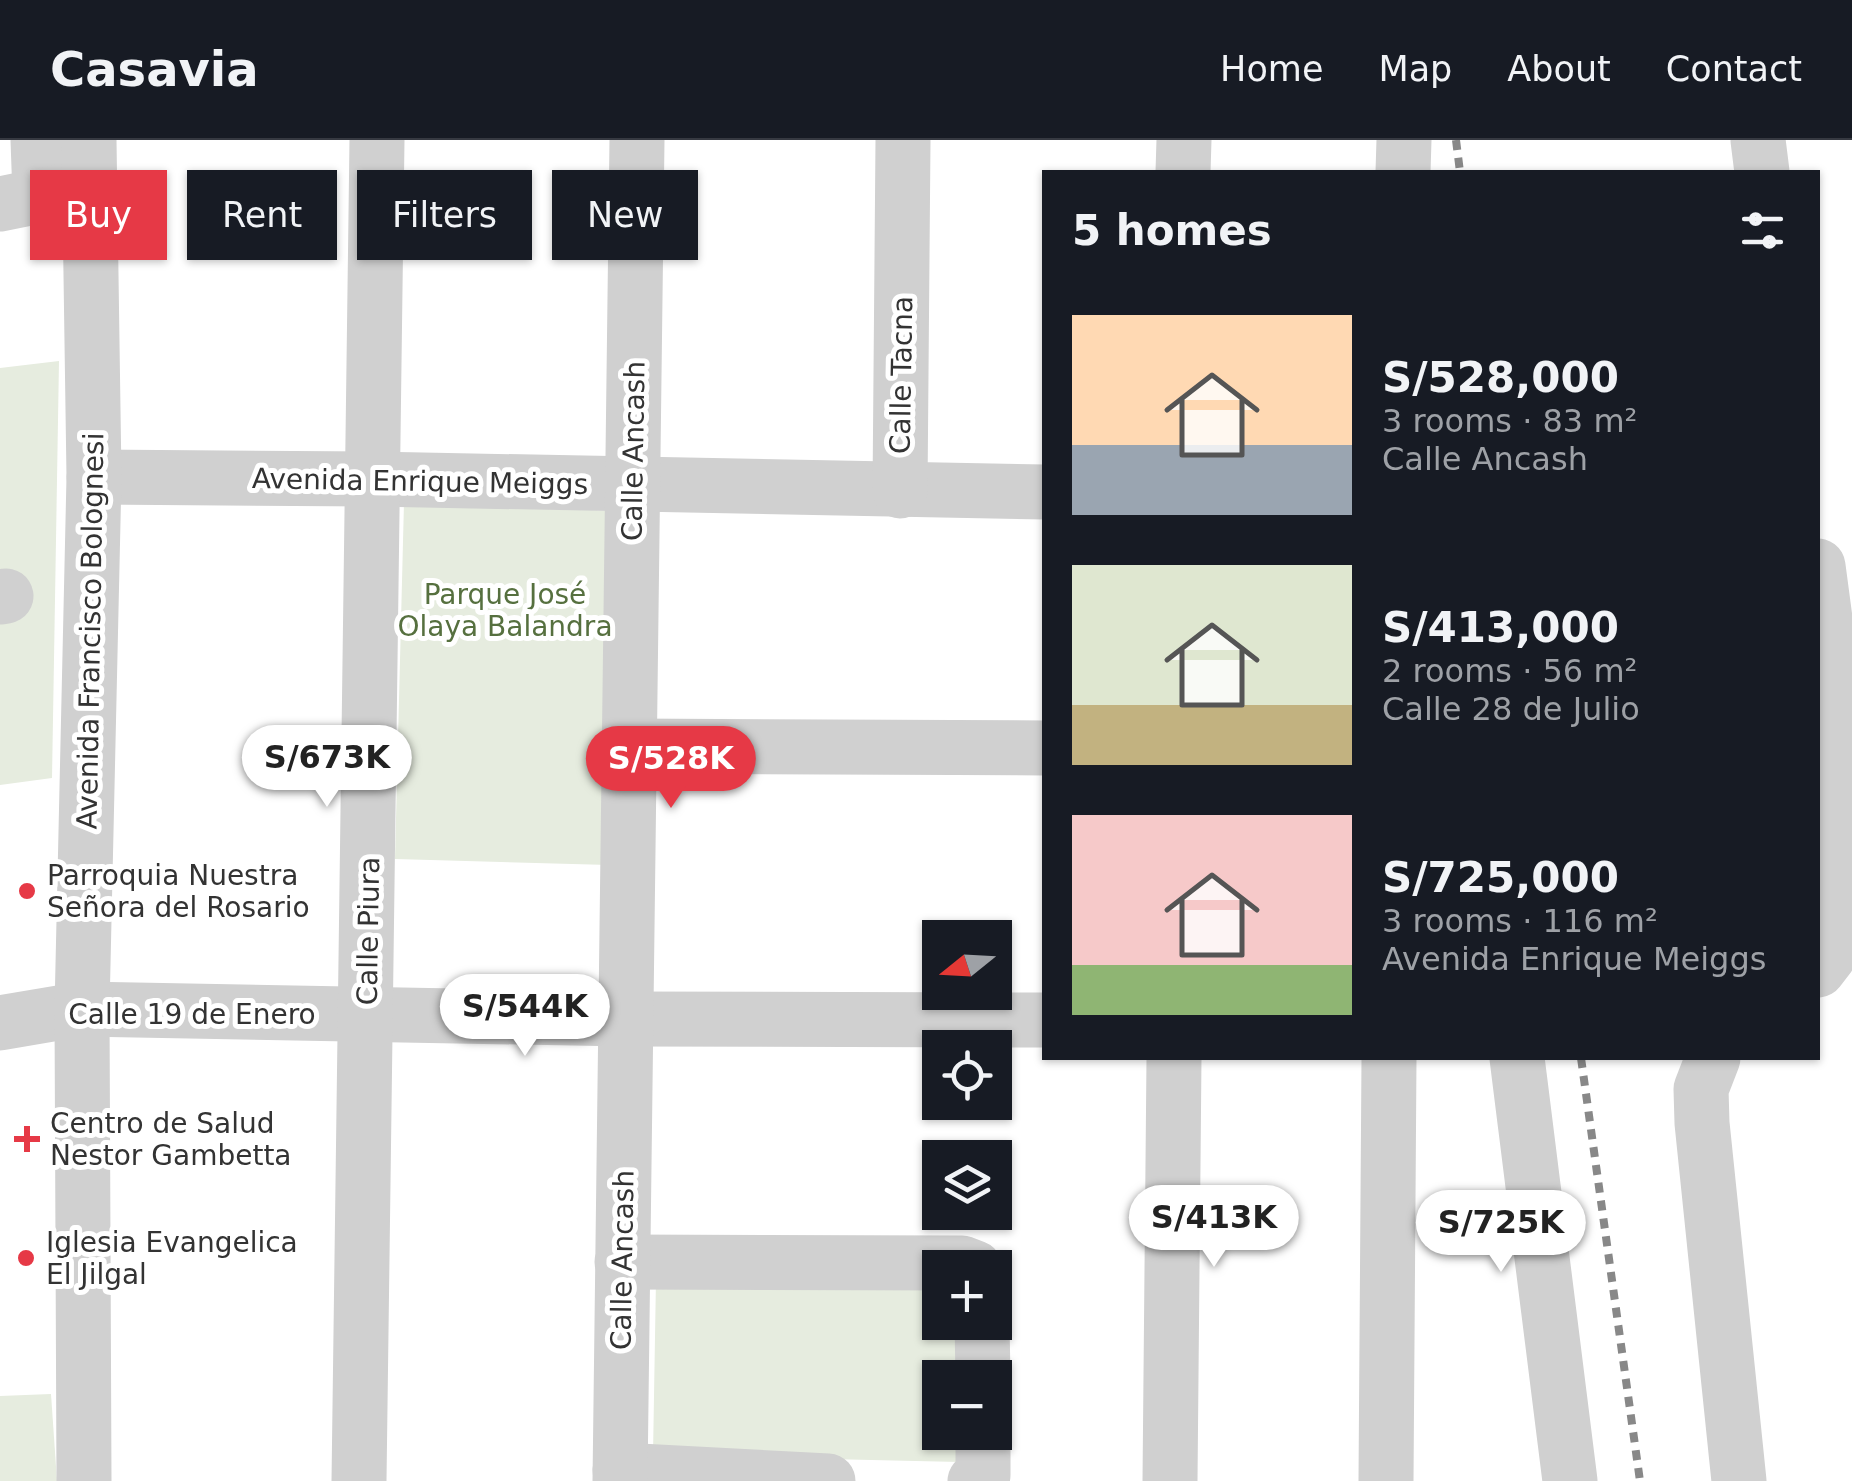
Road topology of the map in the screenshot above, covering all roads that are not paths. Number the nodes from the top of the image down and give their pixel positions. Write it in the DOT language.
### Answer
graph roads {
  1 [pos="38,140"];
  2 [pos="377,140"];
  3 [pos="638,140"];
  4 [pos="903,140"];
  5 [pos="1184,140"];
  6 [pos="1404,140"];
  7 [pos="1758,140"];
  8 [pos="50,170"];
  9 [pos="1184,170"];
  10 [pos="1403,170"];
  11 [pos="1762,170"];
  12 [pos="65,260"];
  13 [pos="94,477"];
  14 [pos="373,479"];
  15 [pos="633,485"];
  16 [pos="900,491"];
  17 [pos="1042,492"];
  18 [pos="1820,581"];
  19 [pos="1840,694"];
  20 [pos="629,746"];
  21 [pos="1042,748"];
  22 [pos="1820,968"];
  23 [pos="82,1009"];
  24 [pos="368,1014"];
  25 [pos="626,1018"];
  26 [pos="1042,1020"];
  27 [pos="0,1023"];
  28 [pos="1174,1060"];
  29 [pos="1389,1060"];
  30 [pos="1517,1060"];
  31 [pos="1712,1060"];
  32 [pos="622,1262"];
  33 [pos="922,1263"];
  34 [pos="983,1450"];
  35 [pos="620,1476"];
  36 [pos="84,1481"];
  37 [pos="360,1481"];
  38 [pos="828,1481"];
  39 [pos="975,1481"];
  40 [pos="1170,1481"];
  41 [pos="1386,1481"];
  42 [pos="1570,1481"];
  43 [pos="1740,1481"];
  1 -- 8 [label="street, Avenida Francisco Bolognesi"];
  2 -- 14 [label="street, Calle Piura"];
  3 -- 15 [label="street, Calle Ancash"];
  4 -- 16 [label="street, Calle Tacna"];
  5 -- 9 [label="street"];
  6 -- 10 [label="street"];
  7 -- 11 [label="street"];
  12 -- 13 [label="street, Avenida Francisco Bolognesi"];
  13 -- 14 [label="street, Avenida Enrique Meiggs"];
  13 -- 23 [label="street, Avenida Francisco Bolognesi"];
  14 -- 15 [label="street, Avenida Enrique Meiggs"];
  14 -- 24 [label="street, Calle Piura"];
  15 -- 16 [label="street, Avenida Enrique Meiggs"];
  15 -- 20 [label="street, Calle Ancash"];
  16 -- 17 [label="street, Avenida Enrique Meiggs"];
  18 -- 19 [label="street"];
  19 -- 22 [label="street"];
  20 -- 21 [label="street"];
  20 -- 25 [label="street, Calle Ancash"];
  23 -- 24 [label="street, Calle 19 de Enero"];
  23 -- 27 [label="street, Calle 19 de Enero"];
  23 -- 36 [label="street, Avenida Francisco Bolognesi"];
  24 -- 25 [label="street, Calle 19 de Enero"];
  24 -- 37 [label="street, Calle Piura"];
  25 -- 26 [label="street, Calle 19 de Enero"];
  25 -- 32 [label="street, Calle Ancash"];
  28 -- 40 [label="street"];
  29 -- 41 [label="street"];
  30 -- 42 [label="street"];
  31 -- 43 [label="street"];
  32 -- 33 [label="street"];
  32 -- 35 [label="street, Calle Ancash"];
  34 -- 39 [label="street"];
  35 -- 38 [label="street"];
}
